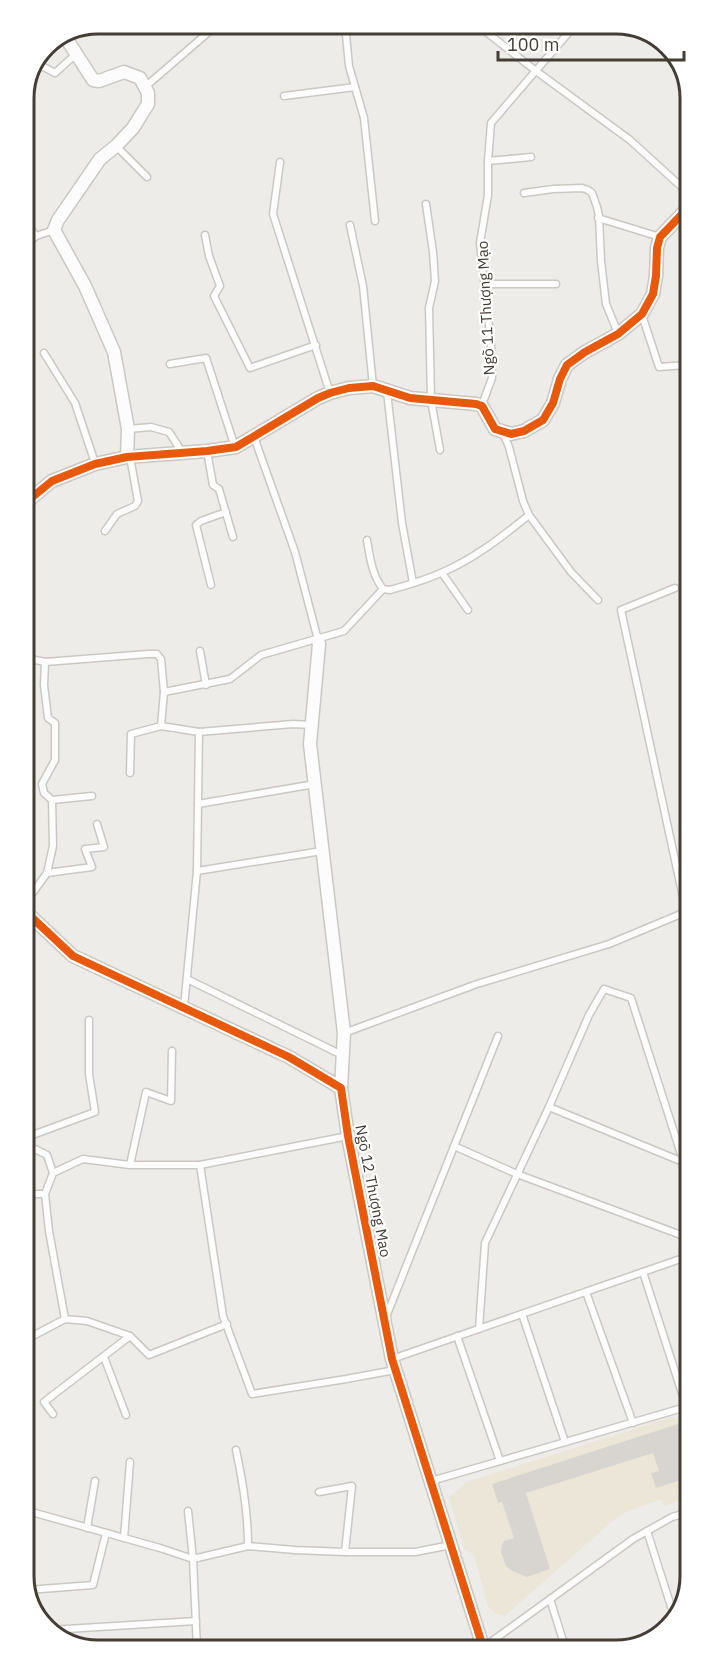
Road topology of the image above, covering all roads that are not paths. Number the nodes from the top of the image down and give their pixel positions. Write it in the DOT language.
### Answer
graph roads {
  1 [pos="206,34"];
  2 [pos="346,34"];
  3 [pos="490,35"];
  4 [pos="567,35"];
  5 [pos="69,42"];
  6 [pos="77,54"];
  7 [pos="43,67"];
  8 [pos="536,71"];
  9 [pos="146,87"];
  10 [pos="355,87"];
  11 [pos="285,96"];
  12 [pos="116,146"];
  13 [pos="531,157"];
  14 [pos="488,161"];
  15 [pos="280,162"];
  16 [pos="147,177"];
  17 [pos="680,186"];
  18 [pos="524,193"];
  19 [pos="426,204"];
  20 [pos="680,216"];
  21 [pos="598,218"];
  22 [pos="375,221"];
  23 [pos="350,225"];
  24 [pos="54,230"];
  25 [pos="205,235"];
  26 [pos="36,236"];
  27 [pos="660,237"];
  28 [pos="485,284"];
  29 [pos="556,284"];
  30 [pos="642,314"];
  31 [pos="618,334"];
  32 [pos="316,345"];
  33 [pos="44,353"];
  34 [pos="170,364"];
  35 [pos="680,366"];
  36 [pos="373,386"];
  37 [pos="387,392"];
  38 [pos="330,393"];
  39 [pos="431,400"];
  40 [pos="482,406"];
  41 [pos="128,429"];
  42 [pos="503,432"];
  43 [pos="254,437"];
  44 [pos="236,447"];
  45 [pos="440,450"];
  46 [pos="207,452"];
  47 [pos="182,454"];
  48 [pos="128,457"];
  49 [pos="95,464"];
  50 [pos="35,492"];
  51 [pos="226,513"];
  52 [pos="529,515"];
  53 [pos="105,531"];
  54 [pos="232,537"];
  55 [pos="367,540"];
  56 [pos="442,573"];
  57 [pos="413,583"];
  58 [pos="211,585"];
  59 [pos="675,588"];
  60 [pos="383,590"];
  61 [pos="598,600"];
  62 [pos="468,610"];
  63 [pos="318,639"];
  64 [pos="200,651"];
  65 [pos="35,660"];
  66 [pos="45,662"];
  67 [pos="206,684"];
  68 [pos="164,692"];
  69 [pos="312,724"];
  70 [pos="161,726"];
  71 [pos="199,732"];
  72 [pos="130,773"];
  73 [pos="315,784"];
  74 [pos="92,796"];
  75 [pos="52,800"];
  76 [pos="198,804"];
  77 [pos="97,824"];
  78 [pos="322,851"];
  79 [pos="197,871"];
  80 [pos="47,873"];
  81 [pos="680,879"];
  82 [pos="34,890"];
  83 [pos="680,914"];
  84 [pos="34,920"];
  85 [pos="187,979"];
  86 [pos="184,1008"];
  87 [pos="89,1020"];
  88 [pos="344,1033"];
  89 [pos="498,1036"];
  90 [pos="172,1051"];
  91 [pos="342,1054"];
  92 [pos="341,1088"];
  93 [pos="549,1107"];
  94 [pos="34,1134"];
  95 [pos="348,1136"];
  96 [pos="454,1146"];
  97 [pos="34,1149"];
  98 [pos="680,1153"];
  99 [pos="680,1161"];
  100 [pos="130,1165"];
  101 [pos="200,1165"];
  102 [pos="53,1173"];
  103 [pos="517,1174"];
  104 [pos="34,1194"];
  105 [pos="45,1194"];
  106 [pos="680,1235"];
  107 [pos="680,1259"];
  108 [pos="643,1272"];
  109 [pos="586,1292"];
  110 [pos="522,1314"];
  111 [pos="64,1320"];
  112 [pos="384,1320"];
  113 [pos="227,1324"];
  114 [pos="479,1329"];
  115 [pos="34,1335"];
  116 [pos="130,1336"];
  117 [pos="457,1336"];
  118 [pos="104,1357"];
  119 [pos="394,1364"];
  120 [pos="680,1388"];
  121 [pos="680,1409"];
  122 [pos="53,1414"];
  123 [pos="126,1415"];
  124 [pos="633,1422"];
  125 [pos="565,1442"];
  126 [pos="236,1450"];
  127 [pos="500,1461"];
  128 [pos="130,1462"];
  129 [pos="95,1481"];
  130 [pos="430,1481"];
  131 [pos="319,1492"];
  132 [pos="188,1511"];
  133 [pos="34,1513"];
  134 [pos="680,1515"];
  135 [pos="87,1528"];
  136 [pos="647,1531"];
  137 [pos="105,1533"];
  138 [pos="124,1538"];
  139 [pos="451,1545"];
  140 [pos="248,1546"];
  141 [pos="345,1552"];
  142 [pos="193,1559"];
  143 [pos="36,1589"];
  144 [pos="550,1599"];
  145 [pos="671,1607"];
  146 [pos="196,1621"];
  147 [pos="64,1629"];
  148 [pos="197,1639"];
  149 [pos="481,1640"];
  150 [pos="493,1640"];
  151 [pos="563,1640"];
  1 -- 9 [label="lane"];
  2 -- 10 [label="lane"];
  3 -- 8 [label="lane"];
  4 -- 8 [label="lane, Ngõ 11 Thượng Mạo"];
  5 -- 6 [label="street"];
  6 -- 7 [label="lane"];
  6 -- 9 [label="street"];
  8 -- 14 [label="lane, Ngõ 11 Thượng Mạo"];
  8 -- 17 [label="lane"];
  9 -- 12 [label="street"];
  10 -- 11 [label="lane"];
  10 -- 22 [label="lane"];
  12 -- 16 [label="lane"];
  12 -- 24 [label="street"];
  13 -- 14 [label="lane"];
  14 -- 28 [label="lane, Ngõ 11 Thượng Mạo"];
  15 -- 32 [label="lane"];
  18 -- 21 [label="lane"];
  19 -- 39 [label="lane"];
  20 -- 27 [label="street"];
  21 -- 27 [label="lane"];
  21 -- 31 [label="lane"];
  23 -- 36 [label="lane"];
  24 -- 26 [label="lane"];
  24 -- 41 [label="street"];
  25 -- 32 [label="lane"];
  27 -- 30 [label="street"];
  28 -- 29 [label="lane"];
  28 -- 40 [label="lane, Ngõ 11 Thượng Mạo"];
  30 -- 31 [label="street"];
  30 -- 35 [label="lane"];
  31 -- 42 [label="street"];
  32 -- 38 [label="lane"];
  33 -- 49 [label="lane"];
  34 -- 44 [label="lane"];
  36 -- 37 [label="street"];
  36 -- 38 [label="street"];
  37 -- 39 [label="street"];
  37 -- 57 [label="lane"];
  38 -- 43 [label="street"];
  39 -- 40 [label="street"];
  39 -- 45 [label="lane"];
  40 -- 42 [label="street"];
  41 -- 47 [label="lane"];
  41 -- 48 [label="street"];
  42 -- 52 [label="lane"];
  43 -- 44 [label="street"];
  43 -- 63 [label="lane"];
  44 -- 46 [label="street"];
  46 -- 47 [label="street"];
  46 -- 51 [label="lane"];
  47 -- 48 [label="street"];
  48 -- 49 [label="street"];
  48 -- 53 [label="lane"];
  49 -- 50 [label="street"];
  51 -- 54 [label="lane"];
  51 -- 58 [label="lane"];
  52 -- 56 [label="lane"];
  52 -- 61 [label="lane"];
  55 -- 60 [label="lane"];
  56 -- 57 [label="lane"];
  56 -- 62 [label="lane"];
  57 -- 60 [label="lane"];
  59 -- 81 [label="lane"];
  60 -- 63 [label="lane"];
  63 -- 67 [label="lane"];
  63 -- 69 [label="street, Ngõ 12 Thượng Mao"];
  64 -- 67 [label="lane"];
  65 -- 66 [label="lane"];
  66 -- 68 [label="lane"];
  66 -- 75 [label="lane"];
  67 -- 68 [label="lane"];
  68 -- 70 [label="lane"];
  69 -- 71 [label="lane"];
  69 -- 73 [label="street, Ngõ 12 Thượng Mao"];
  70 -- 71 [label="lane"];
  70 -- 72 [label="lane"];
  71 -- 76 [label="lane"];
  73 -- 76 [label="lane"];
  73 -- 78 [label="street, Ngõ 12 Thượng Mao"];
  74 -- 75 [label="lane"];
  75 -- 80 [label="lane"];
  76 -- 79 [label="lane"];
  77 -- 80 [label="lane"];
  78 -- 79 [label="lane"];
  78 -- 88 [label="street, Ngõ 12 Thượng Mao"];
  79 -- 85 [label="lane"];
  80 -- 82 [label="lane"];
  83 -- 88 [label="lane"];
  84 -- 86 [label="street"];
  85 -- 86 [label="lane"];
  85 -- 91 [label="lane"];
  86 -- 92 [label="street"];
  87 -- 94 [label="lane"];
  88 -- 91 [label="street, Ngõ 12 Thượng Mao"];
  89 -- 96 [label="lane"];
  90 -- 100 [label="lane"];
  91 -- 92 [label="street, Ngõ 12 Thượng Mao"];
  92 -- 95 [label="street, Ngõ 12 Thượng Mao"];
  93 -- 98 [label="lane"];
  93 -- 99 [label="lane"];
  93 -- 103 [label="lane"];
  95 -- 101 [label="lane"];
  95 -- 112 [label="street, Ngõ 12 Thượng Mao"];
  96 -- 103 [label="lane"];
  96 -- 112 [label="lane"];
  97 -- 102 [label="lane"];
  100 -- 101 [label="lane"];
  100 -- 102 [label="lane"];
  101 -- 113 [label="lane"];
  102 -- 105 [label="lane"];
  103 -- 106 [label="lane"];
  103 -- 114 [label="lane"];
  104 -- 105 [label="lane"];
  105 -- 111 [label="lane"];
  107 -- 108 [label="lane"];
  108 -- 109 [label="lane"];
  108 -- 120 [label="lane"];
  109 -- 110 [label="lane"];
  109 -- 124 [label="lane"];
  110 -- 114 [label="lane"];
  110 -- 125 [label="lane"];
  111 -- 115 [label="lane"];
  111 -- 116 [label="lane"];
  112 -- 119 [label="street, Ngõ 12 Thượng Mao"];
  113 -- 116 [label="lane"];
  113 -- 119 [label="lane"];
  114 -- 117 [label="lane"];
  116 -- 118 [label="lane"];
  117 -- 119 [label="lane"];
  117 -- 127 [label="lane"];
  118 -- 122 [label="lane"];
  118 -- 123 [label="lane"];
  119 -- 130 [label="street, Ngõ 12 Thượng Mao"];
  121 -- 124 [label="lane"];
  124 -- 125 [label="lane"];
  125 -- 127 [label="lane"];
  126 -- 140 [label="lane"];
  127 -- 130 [label="lane"];
  128 -- 138 [label="lane"];
  129 -- 135 [label="lane"];
  130 -- 139 [label="street, Ngõ 12 Thượng Mao"];
  131 -- 141 [label="lane"];
  132 -- 142 [label="lane"];
  133 -- 135 [label="lane"];
  134 -- 136 [label="lane"];
  135 -- 137 [label="lane"];
  136 -- 144 [label="lane"];
  136 -- 145 [label="lane"];
  137 -- 138 [label="lane"];
  137 -- 143 [label="lane"];
  138 -- 142 [label="lane"];
  139 -- 141 [label="lane"];
  139 -- 149 [label="street, Ngõ 12 Thượng Mao"];
  140 -- 141 [label="lane"];
  140 -- 142 [label="lane"];
  142 -- 146 [label="lane"];
  144 -- 150 [label="lane"];
  144 -- 151 [label="lane"];
  146 -- 147 [label="lane"];
  146 -- 148 [label="lane"];
}
